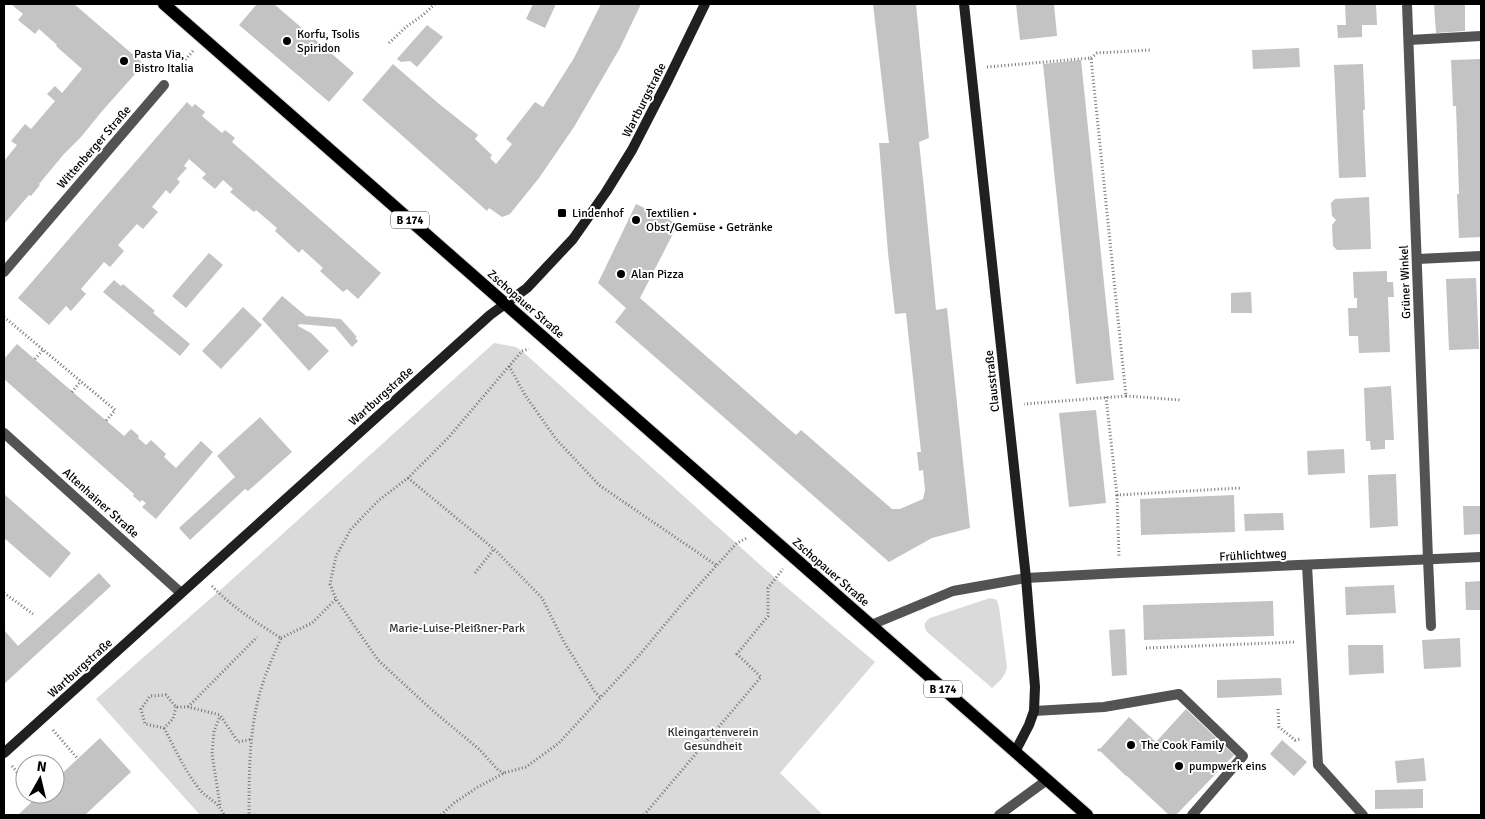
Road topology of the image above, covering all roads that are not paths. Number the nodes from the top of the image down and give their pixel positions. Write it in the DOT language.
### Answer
graph roads {
  1 [pos="164,4"];
  2 [pos="705,4"];
  3 [pos="964,4"];
  4 [pos="1407,4"];
  5 [pos="1481,36"];
  6 [pos="1409,40"];
  7 [pos="164,85"];
  8 [pos="1481,256"];
  9 [pos="1417,259"];
  10 [pos="4,272"];
  11 [pos="505,304"];
  12 [pos="4,433"];
  13 [pos="1481,558"];
  14 [pos="1428,560"];
  15 [pos="1307,565"];
  16 [pos="1026,578"];
  17 [pos="181,593"];
  18 [pos="871,625"];
  19 [pos="1431,626"];
  20 [pos="1034,711"];
  21 [pos="1015,752"];
  22 [pos="6,758"];
  23 [pos="1047,780"];
  24 [pos="999,815"];
  25 [pos="1087,815"];
  26 [pos="1192,815"];
  27 [pos="1363,815"];
  1 -- 11 [label="main road, Zschopauer Straße / B 174"];
  2 -- 11 [label="main road, Wartburgstraße"];
  3 -- 16 [label="main road, Clausstraße"];
  4 -- 6 [label="street, Grüner Winkel"];
  5 -- 6 [label="street"];
  6 -- 9 [label="street, Grüner Winkel"];
  7 -- 10 [label="street, Wittenberger Straße"];
  8 -- 9 [label="street"];
  9 -- 14 [label="street, Grüner Winkel"];
  11 -- 17 [label="main road, Wartburgstraße"];
  11 -- 18 [label="main road, Zschopauer Straße / B 174"];
  12 -- 17 [label="street, Altenhainer Straße"];
  13 -- 14 [label="street, Frühlichtweg"];
  14 -- 15 [label="street, Frühlichtweg"];
  14 -- 19 [label="street, Grüner Winkel"];
  15 -- 16 [label="street, Frühlichtweg"];
  15 -- 27 [label="street"];
  16 -- 18 [label="street, Zschopauer Straße"];
  16 -- 20 [label="main road, Clausstraße"];
  17 -- 22 [label="main road, Wartburgstraße"];
  18 -- 21 [label="main road, Zschopauer Straße / B 174"];
  20 -- 21 [label="main road, Clausstraße"];
  20 -- 26 [label="street"];
  21 -- 23 [label="main road, Zschopauer Straße / B 174"];
  23 -- 24 [label="street"];
  23 -- 25 [label="main road, Zschopauer Straße / B 174"];
}
